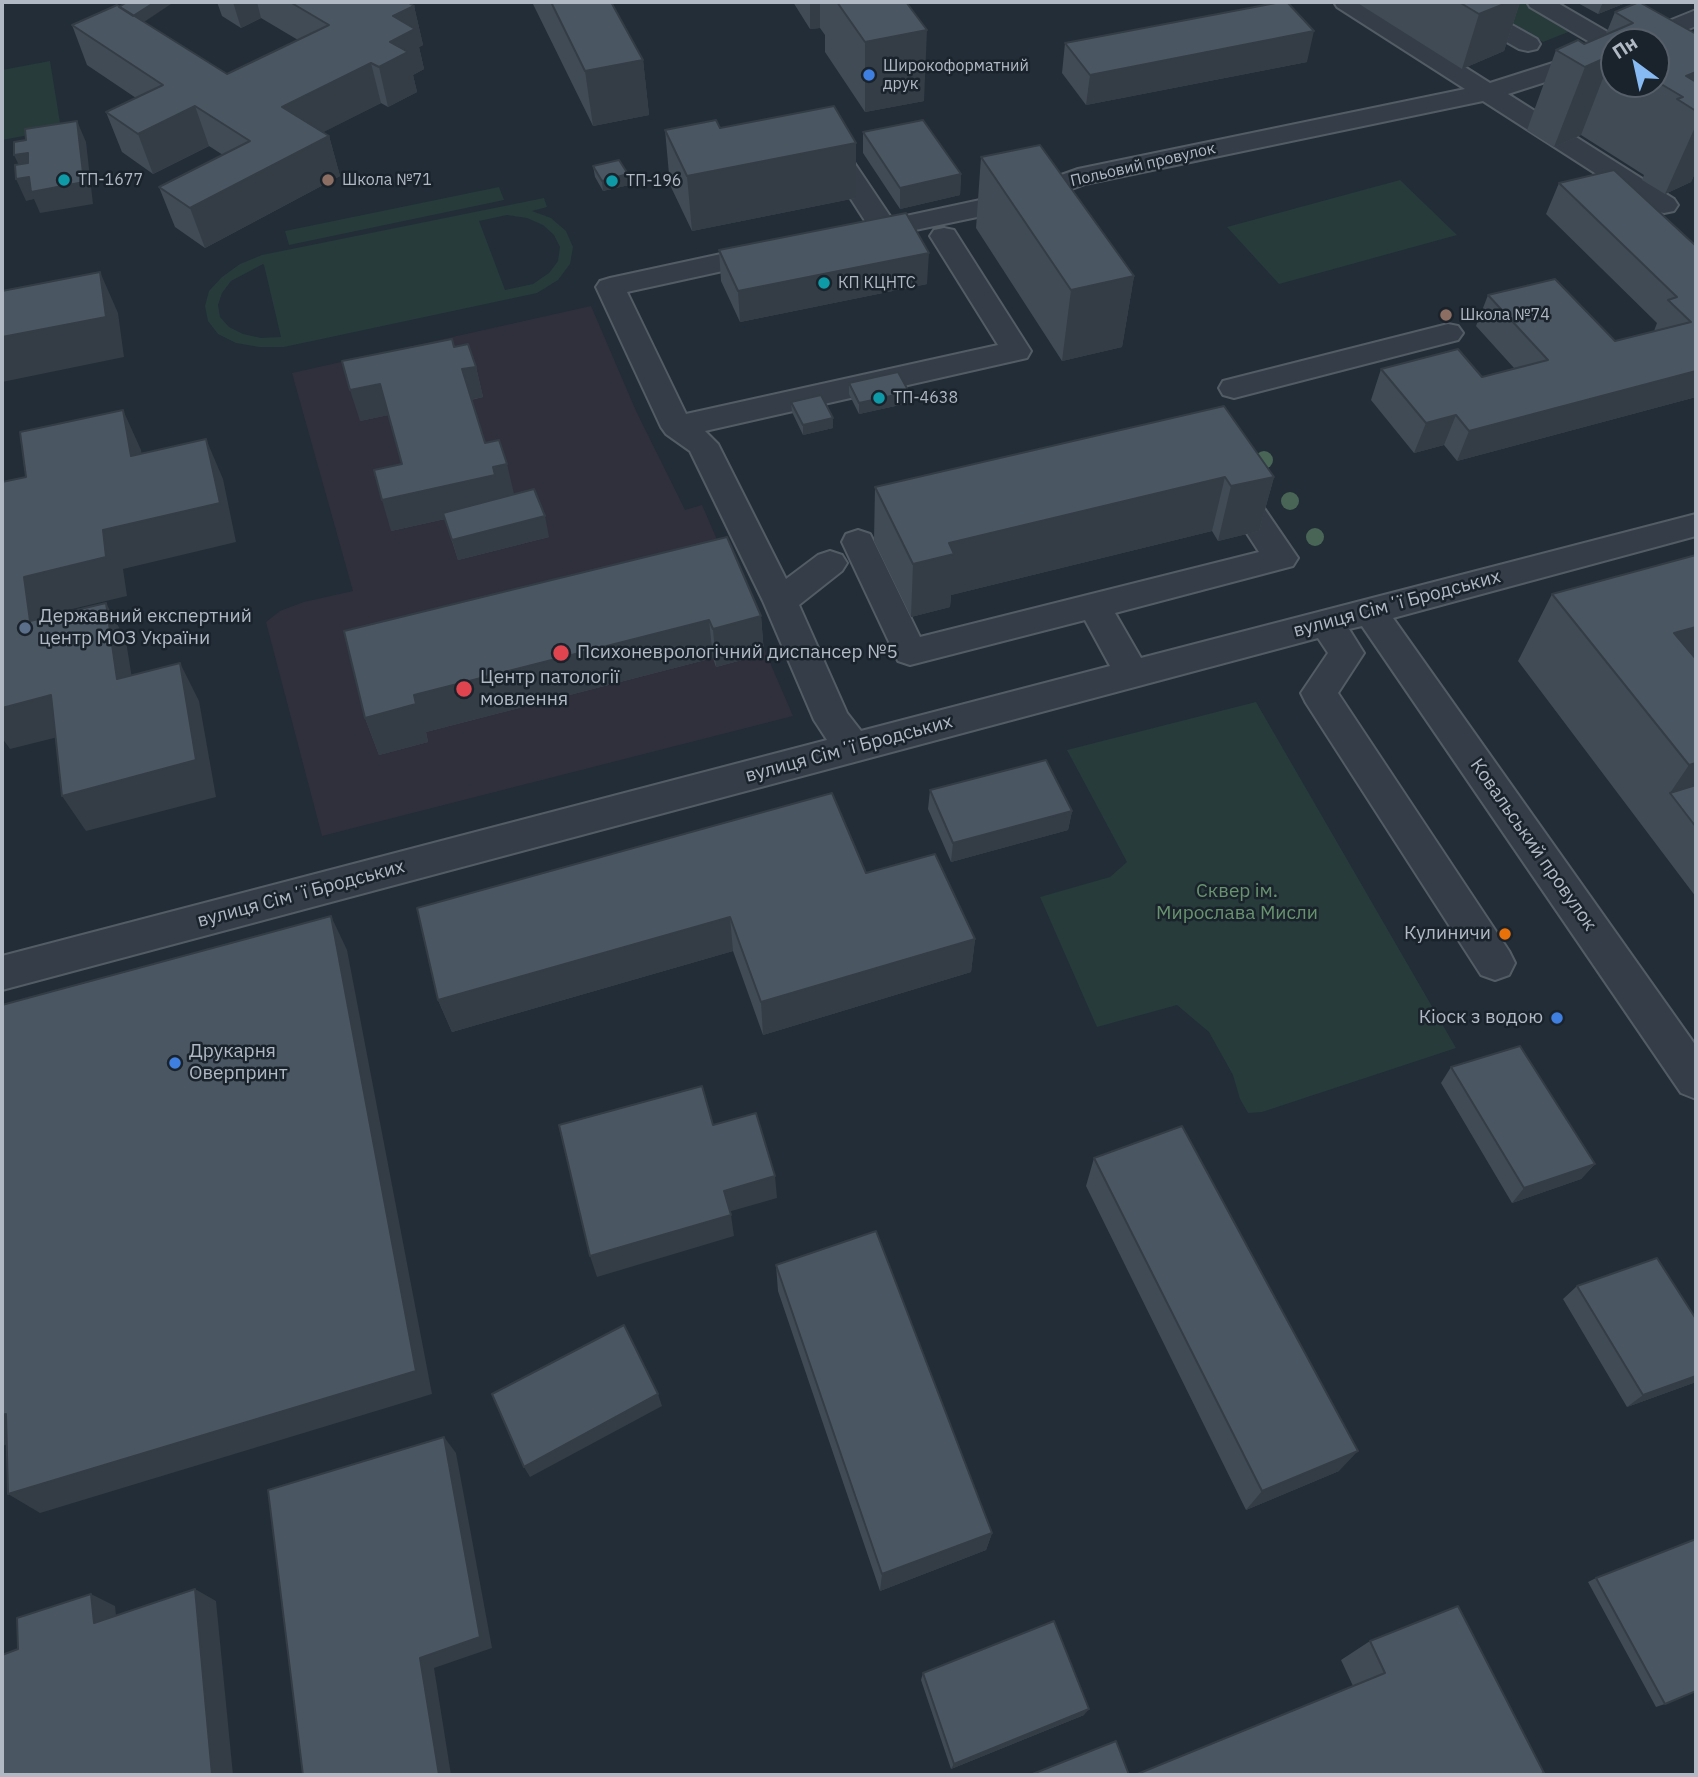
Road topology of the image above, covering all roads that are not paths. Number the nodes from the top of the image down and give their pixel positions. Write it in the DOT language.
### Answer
graph roads {
  1 [pos="1346,2"];
  2 [pos="1454,2"];
  3 [pos="1539,2"];
  4 [pos="1696,18"];
  5 [pos="1670,29"];
  6 [pos="1600,38"];
  7 [pos="1528,44"];
  8 [pos="1600,56"];
  9 [pos="1487,92"];
  10 [pos="805,148"];
  11 [pos="1664,205"];
  12 [pos="884,228"];
  13 [pos="944,236"];
  14 [pos="832,239"];
  15 [pos="793,248"];
  16 [pos="1448,333"];
  17 [pos="1234,388"];
  18 [pos="677,428"];
  19 [pos="1210,453"];
  20 [pos="1696,525"];
  21 [pos="858,542"];
  22 [pos="830,563"];
  23 [pos="780,601"];
  24 [pos="1094,606"];
  25 [pos="1370,611"];
  26 [pos="1326,622"];
  27 [pos="1132,674"];
  28 [pos="853,747"];
  29 [pos="1495,963"];
  30 [pos="2,973"];
  31 [pos="1695,1077"];
  1 -- 9 [label="street"];
  2 -- 7 [label="street"];
  3 -- 6 [label="street"];
  4 -- 5 [label="street"];
  8 -- 9 [label="street, Польовий провулок"];
  9 -- 11 [label="street"];
  9 -- 12 [label="street, Польовий провулок"];
  10 -- 12 [label="street"];
  12 -- 14 [label="street, Польовий провулок"];
  13 -- 18 [label="street"];
  15 -- 18 [label="street"];
  16 -- 17 [label="street"];
  18 -- 23 [label="street"];
  19 -- 24 [label="street"];
  20 -- 25 [label="street, вулиця Сімʼї Бродських"];
  21 -- 24 [label="street"];
  22 -- 23 [label="street"];
  23 -- 28 [label="street"];
  24 -- 27 [label="street"];
  25 -- 26 [label="street, вулиця Сімʼї Бродських"];
  25 -- 31 [label="street, Ковальський провулок"];
  26 -- 27 [label="street, вулиця Сімʼї Бродських"];
  26 -- 29 [label="street"];
  27 -- 28 [label="street, вулиця Сімʼї Бродських"];
  28 -- 30 [label="street, вулиця Сімʼї Бродських"];
}
